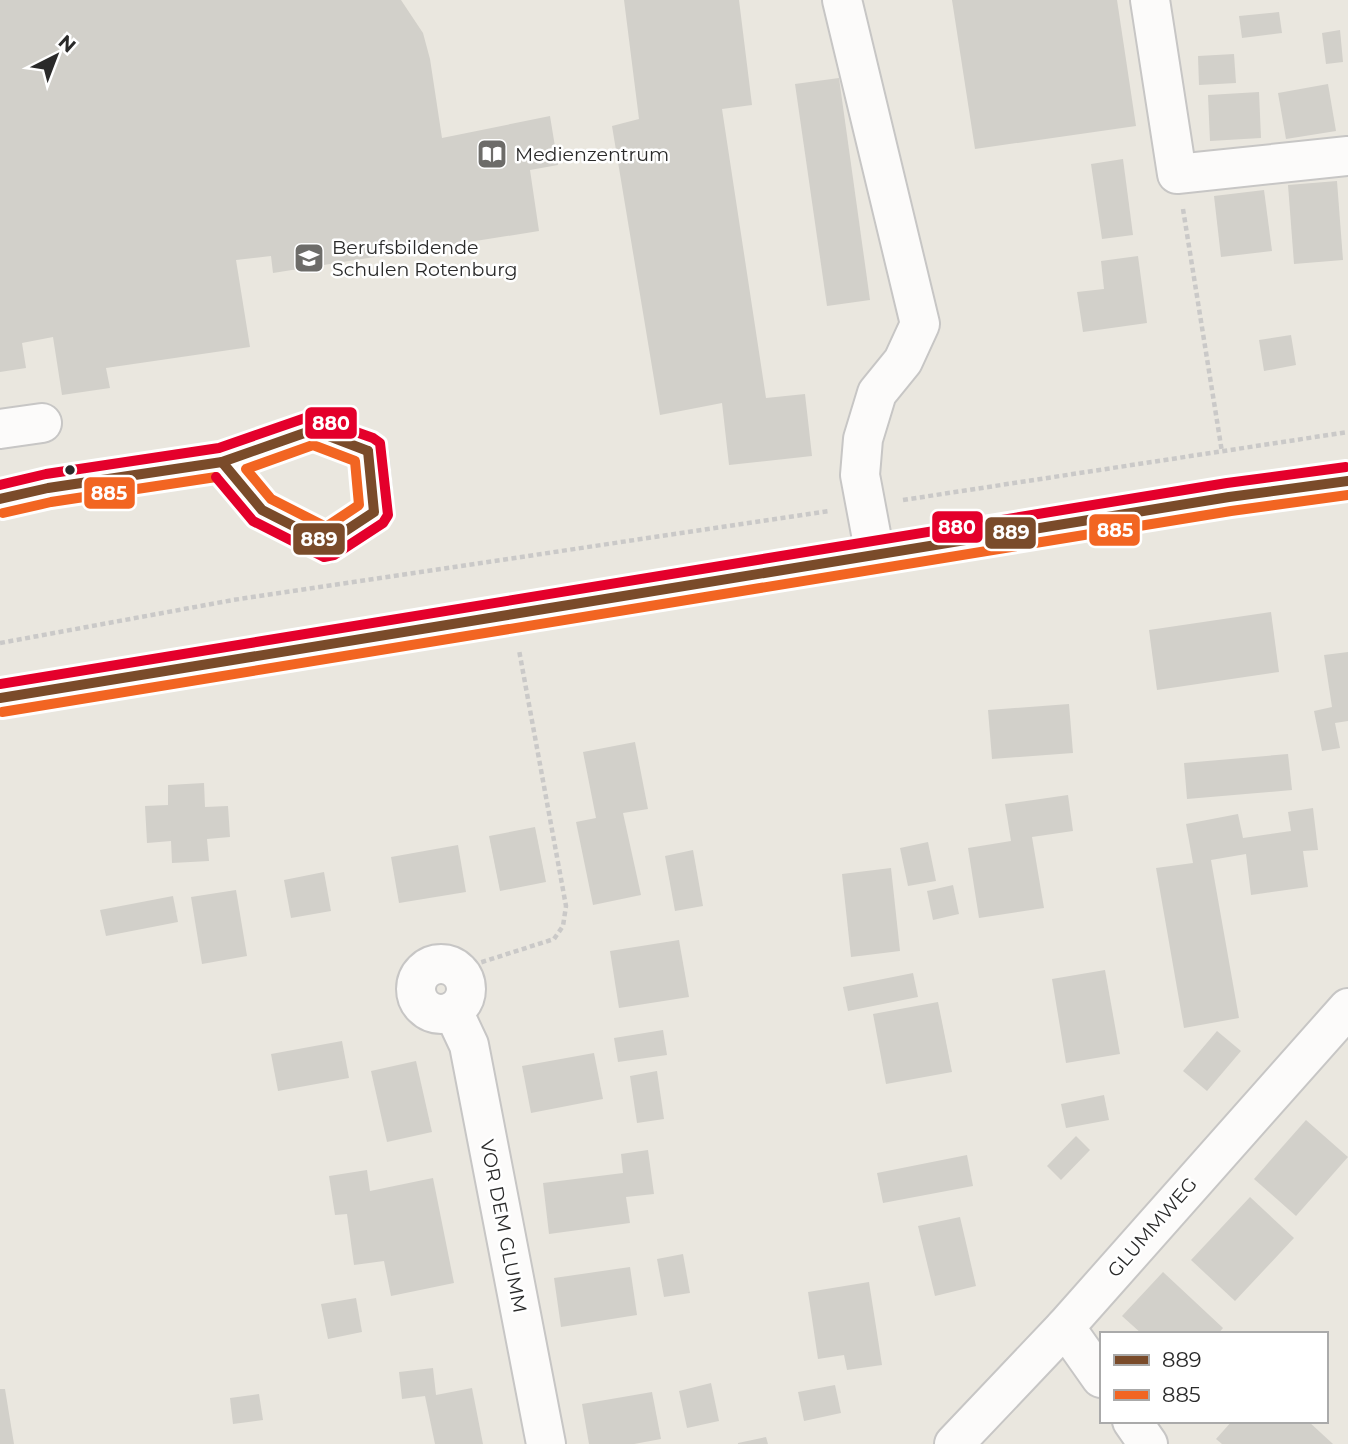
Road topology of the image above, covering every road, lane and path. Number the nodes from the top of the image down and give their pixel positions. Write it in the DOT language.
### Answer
graph roads {
  1 [pos="842,0"];
  2 [pos="1150,0"];
  3 [pos="1348,156"];
  4 [pos="1177,174"];
  5 [pos="42,423"];
  6 [pos="0,429"];
  7 [pos="1348,432"];
  8 [pos="1222,452"];
  9 [pos="222,462"];
  10 [pos="1348,481"];
  11 [pos="0,499"];
  12 [pos="864,506"];
  13 [pos="876,555"];
  14 [pos="512,614"];
  15 [pos="0,643"];
  16 [pos="0,698"];
  17 [pos="457,970"];
  18 [pos="1348,1008"];
  19 [pos="1065,1327"];
  20 [pos="1100,1377"];
  21 [pos="1133,1423"];
  22 [pos="546,1444"];
  23 [pos="954,1444"];
  24 [pos="1148,1444"];
  1 -- 12 [label="street"];
  2 -- 4 [label="street"];
  3 -- 4 [label="street"];
  4 -- 8 [label="path"];
  5 -- 6 [label="street"];
  7 -- 8 [label="path"];
  8 -- 12 [label="path"];
  9 -- 11 [label="street"];
  10 -- 13 [label="main road"];
  12 -- 13 [label="street"];
  12 -- 15 [label="path"];
  13 -- 14 [label="main road"];
  14 -- 16 [label="main road"];
  14 -- 17 [label="path"];
  17 -- 22 [label="street, VOR DEM GLUMM"];
  18 -- 19 [label="street, GLUMMWEG"];
  19 -- 20 [label="street"];
  19 -- 23 [label="street, GLUMMWEG"];
  21 -- 24 [label="street"];
}
